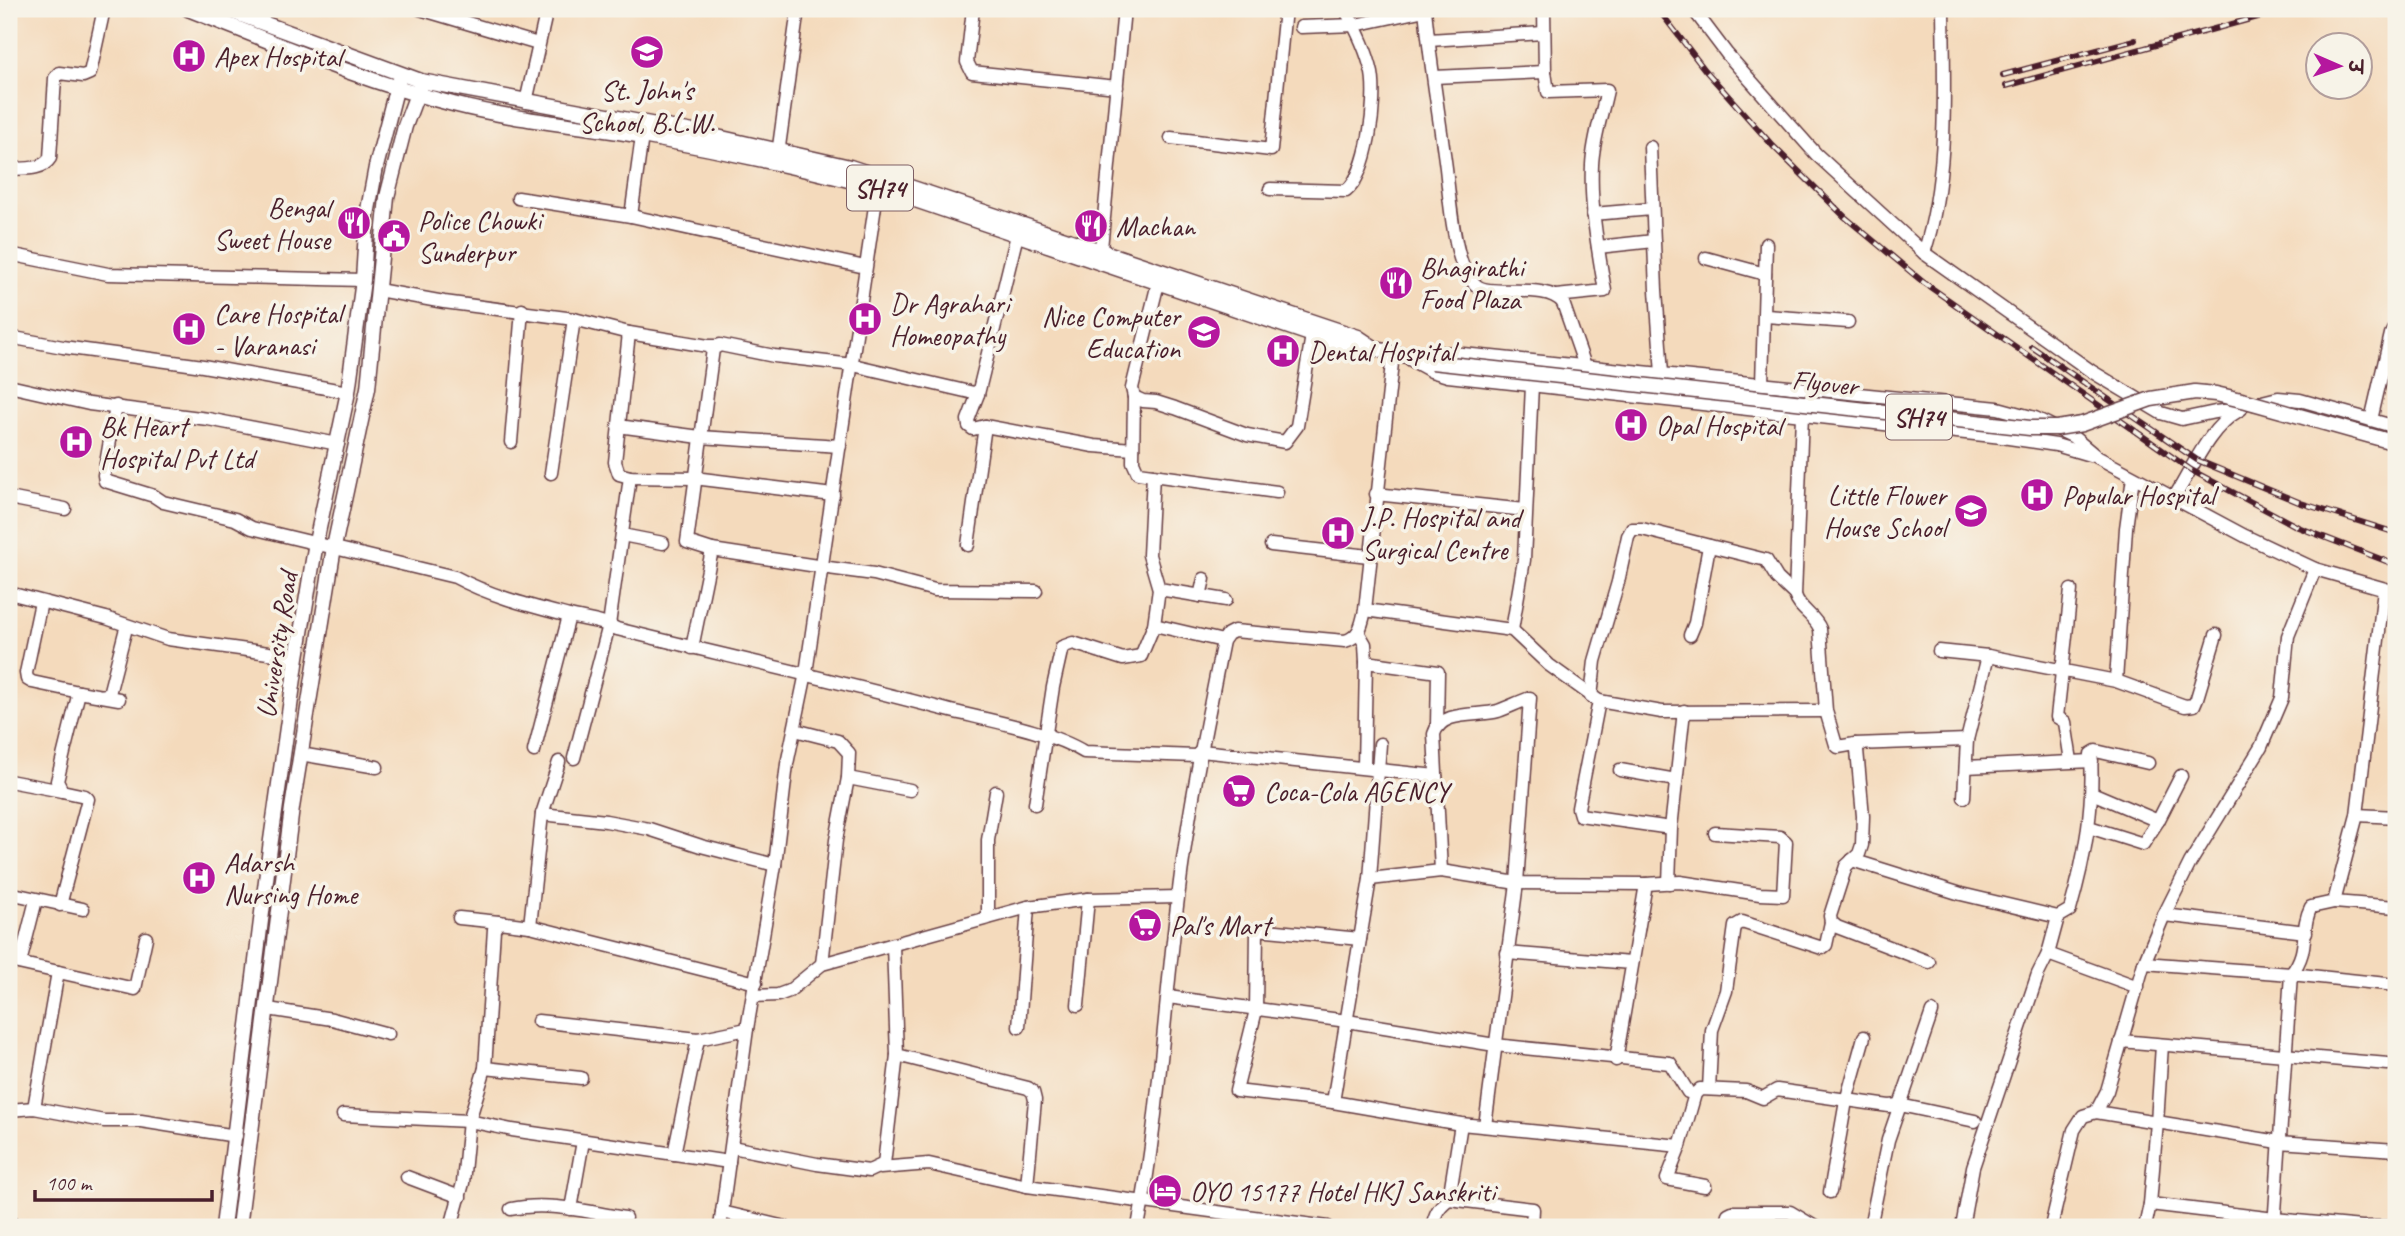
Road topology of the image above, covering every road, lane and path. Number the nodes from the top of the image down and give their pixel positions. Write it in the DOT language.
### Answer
graph roads {
  1 [pos="104,9"];
  2 [pos="188,9"];
  3 [pos="225,9"];
  4 [pos="420,9"];
  5 [pos="547,9"];
  6 [pos="798,9"];
  7 [pos="973,9"];
  8 [pos="1124,9"];
  9 [pos="1285,9"];
  10 [pos="1345,9"];
  11 [pos="1425,9"];
  12 [pos="1544,9"];
  13 [pos="1693,9"];
  14 [pos="1943,9"];
  15 [pos="251,13"];
  16 [pos="1355,26"];
  17 [pos="1301,27"];
  18 [pos="1543,33"];
  19 [pos="1429,40"];
  20 [pos="538,44"];
  21 [pos="1545,72"];
  22 [pos="1434,77"];
  23 [pos="398,81"];
  24 [pos="1117,87"];
  25 [pos="419,88"];
  26 [pos="526,102"];
  27 [pos="389,119"];
  28 [pos="405,126"];
  29 [pos="642,136"];
  30 [pos="1171,138"];
  31 [pos="1650,147"];
  32 [pos="778,157"];
  33 [pos="9,169"];
  34 [pos="878,181"];
  35 [pos="1270,188"];
  36 [pos="518,198"];
  37 [pos="1653,209"];
  38 [pos="1593,214"];
  39 [pos="631,216"];
  40 [pos="1017,234"];
  41 [pos="1654,241"];
  42 [pos="1766,244"];
  43 [pos="1598,247"];
  44 [pos="1924,253"];
  45 [pos="9,254"];
  46 [pos="1706,257"];
  47 [pos="1101,258"];
  48 [pos="865,267"];
  49 [pos="1765,274"];
  50 [pos="363,280"];
  51 [pos="1158,283"];
  52 [pos="378,290"];
  53 [pos="1556,296"];
  54 [pos="522,310"];
  55 [pos="1766,316"];
  56 [pos="574,319"];
  57 [pos="1847,322"];
  58 [pos="2396,324"];
  59 [pos="629,333"];
  60 [pos="1312,335"];
  61 [pos="9,337"];
  62 [pos="715,346"];
  63 [pos="1376,349"];
  64 [pos="1399,355"];
  65 [pos="853,365"];
  66 [pos="1585,366"];
  67 [pos="1662,374"];
  68 [pos="1762,384"];
  69 [pos="1532,385"];
  70 [pos="9,386"];
  71 [pos="348,392"];
  72 [pos="978,394"];
  73 [pos="1134,397"];
  74 [pos="116,406"];
  75 [pos="2241,410"];
  76 [pos="1802,415"];
  77 [pos="2371,420"];
  78 [pos="618,426"];
  79 [pos="985,426"];
  80 [pos="2396,427"];
  81 [pos="700,437"];
  82 [pos="511,442"];
  83 [pos="2396,443"];
  84 [pos="338,444"];
  85 [pos="840,446"];
  86 [pos="1133,449"];
  87 [pos="2097,457"];
  88 [pos="551,473"];
  89 [pos="1153,475"];
  90 [pos="630,477"];
  91 [pos="2133,477"];
  92 [pos="694,478"];
  93 [pos="1277,492"];
  94 [pos="1376,494"];
  95 [pos="833,495"];
  96 [pos="9,498"];
  97 [pos="2174,498"];
  98 [pos="65,509"];
  99 [pos="1525,510"];
  100 [pos="622,535"];
  101 [pos="316,542"];
  102 [pos="663,542"];
  103 [pos="968,545"];
  104 [pos="1271,545"];
  105 [pos="334,547"];
  106 [pos="1709,547"];
  107 [pos="712,550"];
  108 [pos="1369,556"];
  109 [pos="819,566"];
  110 [pos="2315,569"];
  111 [pos="1204,579"];
  112 [pos="1159,589"];
  113 [pos="2071,590"];
  114 [pos="2390,590"];
  115 [pos="1036,591"];
  116 [pos="9,593"];
  117 [pos="1795,595"];
  118 [pos="1200,596"];
  119 [pos="1226,600"];
  120 [pos="41,602"];
  121 [pos="1365,610"];
  122 [pos="569,616"];
  123 [pos="609,625"];
  124 [pos="1154,625"];
  125 [pos="1512,630"];
  126 [pos="125,632"];
  127 [pos="1358,632"];
  128 [pos="1690,635"];
  129 [pos="2216,635"];
  130 [pos="1223,641"];
  131 [pos="692,648"];
  132 [pos="1939,651"];
  133 [pos="1988,656"];
  134 [pos="297,657"];
  135 [pos="1366,662"];
  136 [pos="2062,672"];
  137 [pos="806,673"];
  138 [pos="2116,681"];
  139 [pos="79,692"];
  140 [pos="101,696"];
  141 [pos="119,699"];
  142 [pos="1595,699"];
  143 [pos="1684,710"];
  144 [pos="1826,711"];
  145 [pos="290,713"];
  146 [pos="306,716"];
  147 [pos="1437,725"];
  148 [pos="795,730"];
  149 [pos="1046,737"];
  150 [pos="1967,740"];
  151 [pos="1380,744"];
  152 [pos="1855,744"];
  153 [pos="534,751"];
  154 [pos="1201,751"];
  155 [pos="300,754"];
  156 [pos="573,758"];
  157 [pos="2071,761"];
  158 [pos="2092,761"];
  159 [pos="559,762"];
  160 [pos="2148,763"];
  161 [pos="377,766"];
  162 [pos="1364,767"];
  163 [pos="1966,767"];
  164 [pos="1378,769"];
  165 [pos="1620,769"];
  166 [pos="1436,776"];
  167 [pos="2181,776"];
  168 [pos="848,778"];
  169 [pos="1676,780"];
  170 [pos="9,781"];
  171 [pos="910,790"];
  172 [pos="62,791"];
  173 [pos="996,792"];
  174 [pos="2092,793"];
  175 [pos="1964,797"];
  176 [pos="1035,804"];
  177 [pos="542,814"];
  178 [pos="2357,815"];
  179 [pos="2396,817"];
  180 [pos="2158,821"];
  181 [pos="2090,827"];
  182 [pos="1671,828"];
  183 [pos="1715,833"];
  184 [pos="1852,860"];
  185 [pos="775,865"];
  186 [pos="1441,870"];
  187 [pos="1370,878"];
  188 [pos="1669,883"];
  189 [pos="1517,884"];
  190 [pos="1646,884"];
  191 [pos="9,893"];
  192 [pos="1178,897"];
  193 [pos="1087,899"];
  194 [pos="36,900"];
  195 [pos="2334,902"];
  196 [pos="61,905"];
  197 [pos="1028,907"];
  198 [pos="2396,907"];
  199 [pos="83,909"];
  200 [pos="2164,915"];
  201 [pos="2058,917"];
  202 [pos="459,918"];
  203 [pos="988,918"];
  204 [pos="499,922"];
  205 [pos="1830,922"];
  206 [pos="530,926"];
  207 [pos="2306,932"];
  208 [pos="146,938"];
  209 [pos="1360,939"];
  210 [pos="892,945"];
  211 [pos="1507,954"];
  212 [pos="2048,954"];
  213 [pos="14,962"];
  214 [pos="1929,962"];
  215 [pos="1631,963"];
  216 [pos="2144,963"];
  217 [pos="822,964"];
  218 [pos="58,972"];
  219 [pos="2291,974"];
  220 [pos="2396,985"];
  221 [pos="2138,986"];
  222 [pos="755,989"];
  223 [pos="1168,997"];
  224 [pos="1078,1005"];
  225 [pos="268,1009"];
  226 [pos="1256,1010"];
  227 [pos="1932,1012"];
  228 [pos="538,1021"];
  229 [pos="1347,1021"];
  230 [pos="1019,1027"];
  231 [pos="747,1029"];
  232 [pos="388,1034"];
  233 [pos="1864,1037"];
  234 [pos="698,1039"];
  235 [pos="2121,1041"];
  236 [pos="1494,1045"];
  237 [pos="2162,1045"];
  238 [pos="897,1055"];
  239 [pos="2285,1056"];
  240 [pos="1616,1059"];
  241 [pos="2388,1064"];
  242 [pos="485,1068"];
  243 [pos="581,1078"];
  244 [pos="1709,1089"];
  245 [pos="1688,1092"];
  246 [pos="1846,1101"];
  247 [pos="1333,1102"];
  248 [pos="1899,1105"];
  249 [pos="34,1108"];
  250 [pos="9,1110"];
  251 [pos="2096,1112"];
  252 [pos="343,1115"];
  253 [pos="469,1121"];
  254 [pos="1975,1121"];
  255 [pos="2157,1122"];
  256 [pos="1461,1124"];
  257 [pos="1485,1126"];
  258 [pos="236,1136"];
  259 [pos="583,1141"];
  260 [pos="2279,1142"];
  261 [pos="1680,1146"];
  262 [pos="732,1147"];
  263 [pos="2396,1150"];
  264 [pos="674,1154"];
  265 [pos="729,1162"];
  266 [pos="880,1168"];
  267 [pos="407,1177"];
  268 [pos="1027,1186"];
  269 [pos="1705,1186"];
  270 [pos="1830,1192"];
  271 [pos="460,1196"];
  272 [pos="1449,1199"];
  273 [pos="1143,1203"];
  274 [pos="2150,1203"];
  275 [pos="511,1209"];
  276 [pos="570,1209"];
  277 [pos="722,1212"];
  278 [pos="625,1218"];
  279 [pos="9,1223"];
  280 [pos="2274,1223"];
  281 [pos="22,1227"];
  282 [pos="223,1227"];
  283 [pos="239,1227"];
  284 [pos="452,1227"];
  285 [pos="720,1227"];
  286 [pos="785,1227"];
  287 [pos="1138,1227"];
  288 [pos="1328,1227"];
  289 [pos="1432,1227"];
  290 [pos="1532,1227"];
  291 [pos="1725,1227"];
  292 [pos="1815,1227"];
  293 [pos="1871,1227"];
  294 [pos="1962,1227"];
  295 [pos="2050,1227"];
  296 [pos="2145,1227"];
  297 [pos="2396,1227"];
  1 -- 33 [label="street"];
  2 -- 23 [label="main road, SH74"];
  3 -- 15 [label="main road, SH74"];
  4 -- 20 [label="street"];
  5 -- 20 [label="street"];
  6 -- 32 [label="street"];
  7 -- 24 [label="street"];
  8 -- 24 [label="street"];
  9 -- 30 [label="street"];
  10 -- 16 [label="street"];
  11 -- 16 [label="street"];
  11 -- 19 [label="street"];
  12 -- 18 [label="street"];
  13 -- 44 [label="street"];
  14 -- 44 [label="street"];
  15 -- 23 [label="main road, SH74"];
  16 -- 17 [label="street"];
  16 -- 35 [label="street"];
  18 -- 19 [label="street"];
  18 -- 21 [label="street"];
  19 -- 22 [label="street"];
  20 -- 26 [label="street"];
  21 -- 22 [label="street"];
  21 -- 38 [label="street"];
  22 -- 53 [label="street"];
  23 -- 25 [label="main road, SH74"];
  23 -- 27 [label="main road, University Road"];
  24 -- 47 [label="street"];
  25 -- 26 [label="main road, SH74"];
  25 -- 28 [label="main road"];
  25 -- 29 [label="main road, SH74"];
  26 -- 32 [label="main road, SH74"];
  27 -- 28 [label="main road"];
  27 -- 50 [label="main road, University Road"];
  28 -- 52 [label="main road"];
  29 -- 32 [label="main road, SH74"];
  29 -- 39 [label="street"];
  31 -- 37 [label="street"];
  32 -- 34 [label="main road, SH74"];
  34 -- 40 [label="main road, SH74"];
  34 -- 47 [label="main road, SH74"];
  34 -- 48 [label="street"];
  36 -- 39 [label="street"];
  37 -- 38 [label="street"];
  37 -- 41 [label="street"];
  38 -- 43 [label="street"];
  39 -- 48 [label="street"];
  40 -- 47 [label="main road, SH74"];
  40 -- 72 [label="street"];
  41 -- 43 [label="street"];
  41 -- 67 [label="street"];
  42 -- 49 [label="street"];
  43 -- 53 [label="street"];
  44 -- 75 [label="street"];
  45 -- 50 [label="street"];
  46 -- 49 [label="street"];
  47 -- 51 [label="main road, SH74"];
  47 -- 63 [label="main road, SH74"];
  48 -- 65 [label="street"];
  49 -- 55 [label="street"];
  50 -- 71 [label="main road, University Road"];
  51 -- 60 [label="main road, SH74"];
  51 -- 73 [label="street"];
  52 -- 54 [label="street"];
  52 -- 105 [label="main road"];
  53 -- 66 [label="street"];
  54 -- 56 [label="street"];
  54 -- 82 [label="street"];
  55 -- 57 [label="street"];
  55 -- 68 [label="street"];
  56 -- 59 [label="street"];
  56 -- 88 [label="street"];
  58 -- 77 [label="street"];
  59 -- 62 [label="street"];
  59 -- 78 [label="street"];
  60 -- 63 [label="main road, SH74"];
  60 -- 73 [label="street"];
  61 -- 71 [label="street"];
  62 -- 65 [label="street"];
  62 -- 81 [label="street"];
  63 -- 64 [label="main road, SH74"];
  64 -- 66 [label="street"];
  64 -- 69 [label="street"];
  64 -- 83 [label="main road, Flyover / SH74, bridge"];
  64 -- 94 [label="street"];
  65 -- 72 [label="street"];
  65 -- 85 [label="street"];
  66 -- 67 [label="street"];
  67 -- 68 [label="street"];
  68 -- 87 [label="street"];
  69 -- 76 [label="street"];
  69 -- 99 [label="street"];
  70 -- 74 [label="street"];
  71 -- 84 [label="main road, University Road"];
  72 -- 79 [label="street"];
  73 -- 86 [label="street"];
  74 -- 84 [label="street"];
  74 -- 101 [label="street"];
  75 -- 77 [label="street"];
  75 -- 97 [label="street"];
  76 -- 87 [label="street"];
  76 -- 117 [label="street"];
  77 -- 80 [label="street"];
  78 -- 81 [label="street"];
  78 -- 90 [label="street"];
  79 -- 86 [label="street"];
  79 -- 103 [label="street"];
  81 -- 85 [label="street"];
  81 -- 92 [label="street"];
  84 -- 101 [label="main road, University Road"];
  85 -- 95 [label="street"];
  86 -- 89 [label="street"];
  87 -- 91 [label="street"];
  89 -- 93 [label="street"];
  89 -- 112 [label="street"];
  90 -- 92 [label="street"];
  90 -- 100 [label="street"];
  91 -- 97 [label="street"];
  91 -- 138 [label="street"];
  92 -- 95 [label="street"];
  92 -- 107 [label="street"];
  94 -- 99 [label="street"];
  94 -- 108 [label="street"];
  95 -- 109 [label="street"];
  96 -- 98 [label="street"];
  97 -- 110 [label="street"];
  99 -- 125 [label="street"];
  100 -- 102 [label="street"];
  100 -- 123 [label="street"];
  101 -- 105 [label="street"];
  101 -- 134 [label="main road, University Road"];
  104 -- 108 [label="street"];
  105 -- 122 [label="street"];
  105 -- 146 [label="main road"];
  106 -- 117 [label="street"];
  106 -- 128 [label="street"];
  106 -- 142 [label="street"];
  107 -- 109 [label="street"];
  107 -- 131 [label="street"];
  108 -- 121 [label="street"];
  109 -- 115 [label="street"];
  109 -- 137 [label="street"];
  110 -- 114 [label="street"];
  110 -- 200 [label="street"];
  111 -- 118 [label="street"];
  112 -- 118 [label="street"];
  112 -- 124 [label="street"];
  113 -- 136 [label="street"];
  114 -- 178 [label="street"];
  116 -- 120 [label="street"];
  117 -- 144 [label="street"];
  118 -- 119 [label="street"];
  120 -- 134 [label="street"];
  120 -- 139 [label="street"];
  121 -- 125 [label="street"];
  121 -- 127 [label="street"];
  122 -- 123 [label="street"];
  122 -- 153 [label="street"];
  123 -- 131 [label="street"];
  123 -- 156 [label="street"];
  124 -- 130 [label="street"];
  124 -- 149 [label="street"];
  125 -- 142 [label="street"];
  126 -- 140 [label="street"];
  127 -- 130 [label="street"];
  127 -- 135 [label="street"];
  129 -- 138 [label="street"];
  130 -- 154 [label="street"];
  131 -- 137 [label="street"];
  132 -- 133 [label="street"];
  133 -- 136 [label="street"];
  133 -- 150 [label="street"];
  134 -- 145 [label="main road, University Road"];
  135 -- 147 [label="street"];
  135 -- 162 [label="street"];
  136 -- 138 [label="street"];
  136 -- 157 [label="street"];
  137 -- 148 [label="street"];
  137 -- 149 [label="street"];
  139 -- 140 [label="street"];
  139 -- 172 [label="street"];
  140 -- 141 [label="street"];
  142 -- 143 [label="street"];
  142 -- 182 [label="street"];
  143 -- 144 [label="street"];
  143 -- 169 [label="street"];
  144 -- 152 [label="street"];
  145 -- 146 [label="main road"];
  145 -- 258 [label="main road, University Road"];
  146 -- 155 [label="main road"];
  147 -- 166 [label="street"];
  147 -- 189 [label="street"];
  148 -- 168 [label="street"];
  148 -- 185 [label="street"];
  149 -- 154 [label="street"];
  149 -- 176 [label="street"];
  150 -- 152 [label="street"];
  150 -- 163 [label="street"];
  151 -- 164 [label="street"];
  152 -- 184 [label="street"];
  154 -- 162 [label="street"];
  154 -- 192 [label="street"];
  155 -- 161 [label="street"];
  155 -- 225 [label="main road"];
  157 -- 158 [label="street"];
  157 -- 163 [label="street"];
  158 -- 160 [label="street"];
  158 -- 174 [label="street"];
  159 -- 177 [label="street"];
  162 -- 164 [label="street"];
  163 -- 175 [label="street"];
  164 -- 166 [label="street"];
  164 -- 187 [label="street"];
  165 -- 169 [label="street"];
  166 -- 186 [label="street"];
  167 -- 180 [label="street"];
  168 -- 171 [label="street"];
  168 -- 217 [label="street"];
  169 -- 182 [label="street"];
  170 -- 172 [label="street"];
  172 -- 196 [label="street"];
  173 -- 203 [label="street"];
  174 -- 180 [label="street"];
  174 -- 181 [label="street"];
  177 -- 185 [label="street"];
  177 -- 206 [label="street"];
  178 -- 179 [label="street"];
  178 -- 195 [label="street"];
  180 -- 181 [label="street"];
  181 -- 201 [label="street"];
  182 -- 188 [label="street"];
  183 -- 188 [label="street"];
  184 -- 201 [label="street"];
  184 -- 205 [label="street"];
  185 -- 222 [label="street"];
  186 -- 187 [label="street"];
  186 -- 189 [label="street"];
  187 -- 209 [label="street"];
  188 -- 190 [label="street"];
  189 -- 190 [label="street"];
  189 -- 211 [label="street"];
  190 -- 215 [label="street"];
  191 -- 194 [label="street"];
  192 -- 193 [label="street"];
  192 -- 223 [label="street"];
  193 -- 197 [label="street"];
  193 -- 224 [label="street"];
  194 -- 196 [label="street"];
  194 -- 213 [label="street"];
  195 -- 198 [label="street"];
  195 -- 207 [label="street"];
  196 -- 199 [label="street"];
  197 -- 203 [label="street"];
  197 -- 230 [label="street"];
  200 -- 207 [label="street"];
  200 -- 216 [label="street"];
  201 -- 212 [label="street"];
  202 -- 204 [label="street"];
  203 -- 210 [label="street"];
  204 -- 206 [label="street"];
  204 -- 242 [label="street"];
  205 -- 214 [label="street"];
  205 -- 244 [label="street"];
  206 -- 222 [label="street"];
  207 -- 219 [label="street"];
  208 -- 218 [label="street"];
  209 -- 226 [label="street"];
  209 -- 229 [label="street"];
  210 -- 217 [label="street"];
  210 -- 238 [label="street"];
  211 -- 215 [label="street"];
  211 -- 236 [label="street"];
  212 -- 221 [label="street"];
  212 -- 294 [label="street"];
  213 -- 218 [label="street"];
  215 -- 240 [label="street"];
  216 -- 219 [label="street"];
  216 -- 221 [label="street"];
  217 -- 222 [label="street"];
  218 -- 249 [label="street"];
  219 -- 220 [label="street"];
  219 -- 239 [label="street"];
  221 -- 235 [label="street"];
  222 -- 231 [label="street"];
  223 -- 226 [label="street"];
  223 -- 273 [label="street"];
  225 -- 232 [label="street"];
  225 -- 283 [label="main road"];
  226 -- 229 [label="street"];
  226 -- 247 [label="street"];
  227 -- 248 [label="street"];
  228 -- 234 [label="street"];
  229 -- 236 [label="street"];
  229 -- 247 [label="street"];
  231 -- 234 [label="street"];
  231 -- 262 [label="street"];
  233 -- 246 [label="street"];
  234 -- 264 [label="street"];
  235 -- 237 [label="street"];
  235 -- 251 [label="street"];
  236 -- 240 [label="street"];
  236 -- 257 [label="street"];
  237 -- 239 [label="street"];
  237 -- 255 [label="street"];
  238 -- 266 [label="street"];
  238 -- 268 [label="street"];
  239 -- 241 [label="street"];
  239 -- 260 [label="street"];
  240 -- 245 [label="street"];
  242 -- 243 [label="street"];
  242 -- 253 [label="street"];
  244 -- 246 [label="street"];
  244 -- 261 [label="street"];
  246 -- 248 [label="street"];
  246 -- 270 [label="street"];
  247 -- 256 [label="street"];
  248 -- 254 [label="street"];
  248 -- 293 [label="street"];
  249 -- 250 [label="street"];
  249 -- 258 [label="street"];
  251 -- 255 [label="street"];
  251 -- 295 [label="street"];
  252 -- 253 [label="street"];
  253 -- 259 [label="street"];
  253 -- 271 [label="street"];
  255 -- 260 [label="street"];
  255 -- 274 [label="street"];
  256 -- 257 [label="street"];
  256 -- 272 [label="street"];
  257 -- 261 [label="street"];
  258 -- 282 [label="main road, University Road"];
  259 -- 264 [label="street"];
  259 -- 276 [label="street"];
  260 -- 263 [label="street"];
  260 -- 280 [label="street"];
  261 -- 269 [label="street"];
  262 -- 265 [label="street"];
  262 -- 266 [label="street"];
  264 -- 265 [label="street"];
  265 -- 277 [label="street"];
  266 -- 268 [label="street"];
  267 -- 271 [label="street"];
  268 -- 273 [label="street"];
  271 -- 284 [label="street"];
  272 -- 289 [label="street"];
  272 -- 290 [label="street"];
  273 -- 287 [label="street"];
  273 -- 288 [label="street"];
  274 -- 280 [label="street"];
  274 -- 296 [label="street"];
  275 -- 276 [label="street"];
  276 -- 278 [label="street"];
  277 -- 285 [label="street"];
  277 -- 286 [label="street"];
  279 -- 281 [label="street"];
  280 -- 297 [label="street"];
  291 -- 292 [label="street"];
}
